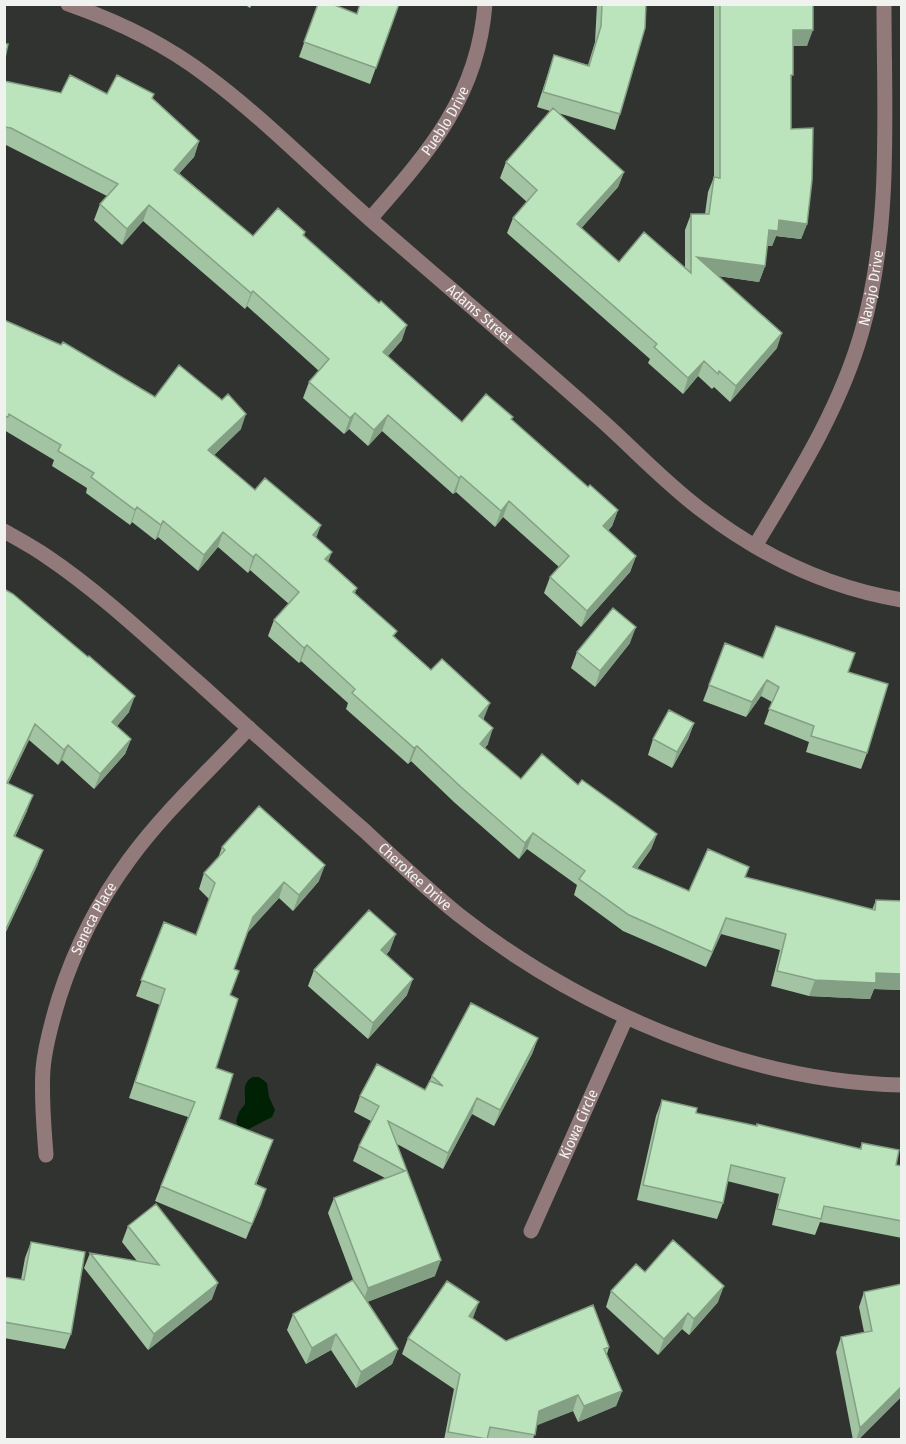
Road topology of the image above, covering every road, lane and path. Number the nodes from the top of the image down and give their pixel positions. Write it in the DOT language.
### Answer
graph roads {
  1 [pos="68,4"];
  2 [pos="485,4"];
  3 [pos="884,4"];
  4 [pos="370,219"];
  5 [pos="4,531"];
  6 [pos="754,546"];
  7 [pos="902,600"];
  8 [pos="249,728"];
  9 [pos="626,1018"];
  10 [pos="902,1085"];
  11 [pos="46,1155"];
  12 [pos="531,1231"];
  1 -- 4 [label="street, Adams Street"];
  2 -- 4 [label="street, Pueblo Drive"];
  3 -- 6 [label="street, Navajo Drive"];
  4 -- 6 [label="street, Adams Street"];
  5 -- 8 [label="street, Cherokee Drive"];
  6 -- 7 [label="street, Adams Street"];
  8 -- 9 [label="street, Cherokee Drive"];
  8 -- 11 [label="street, Seneca Place"];
  9 -- 10 [label="street, Cherokee Drive"];
  9 -- 12 [label="street, Kiowa Circle"];
}
